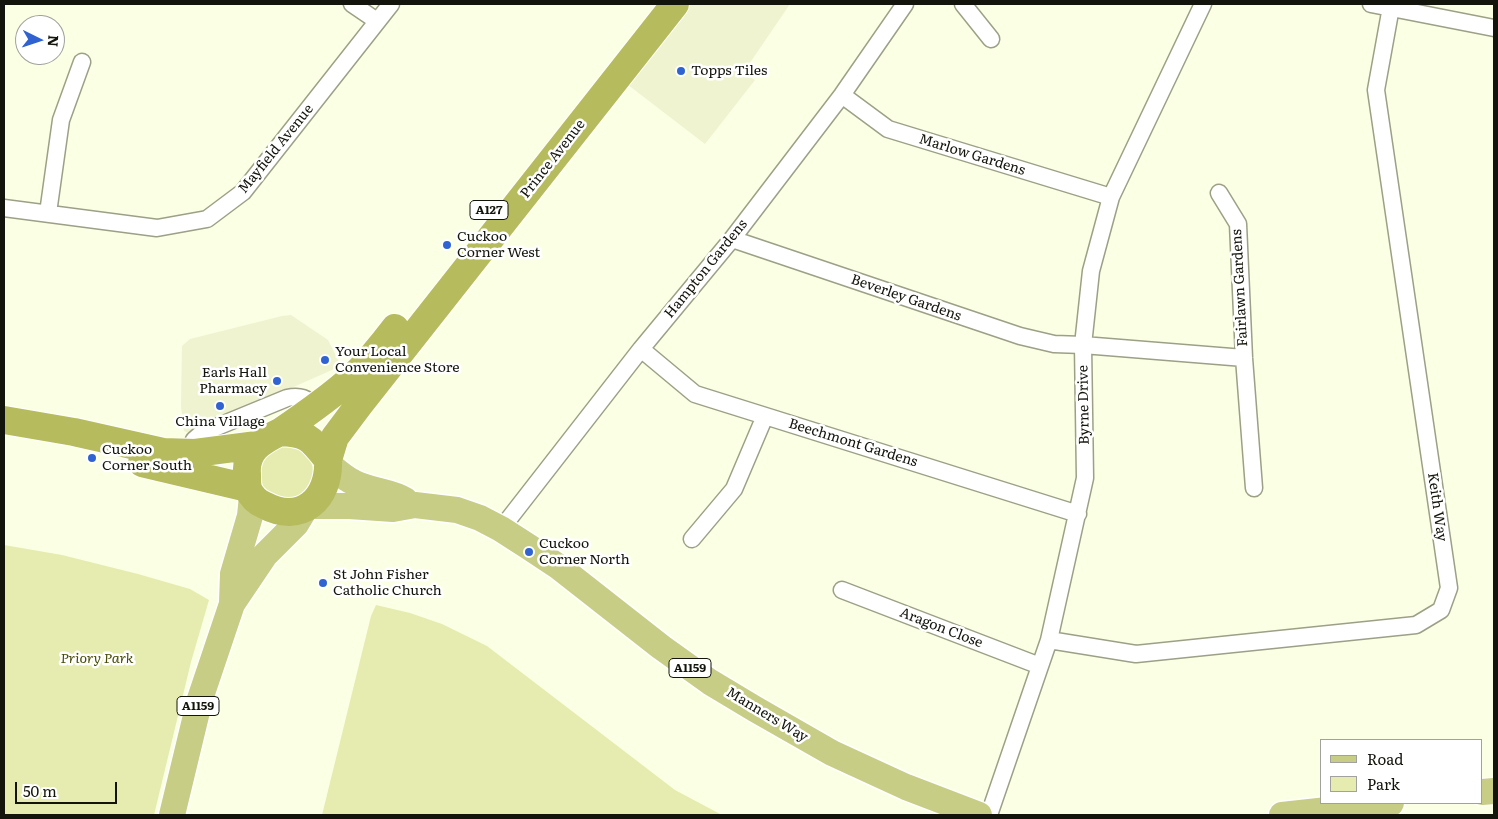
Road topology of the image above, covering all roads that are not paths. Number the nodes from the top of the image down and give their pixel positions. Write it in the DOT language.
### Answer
graph roads {
  1 [pos="352,4"];
  2 [pos="391,4"];
  3 [pos="652,4"];
  4 [pos="675,4"];
  5 [pos="905,4"];
  6 [pos="963,4"];
  7 [pos="1203,4"];
  8 [pos="1371,4"];
  9 [pos="1391,7"];
  10 [pos="377,21"];
  11 [pos="1494,28"];
  12 [pos="992,39"];
  13 [pos="82,62"];
  14 [pos="842,95"];
  15 [pos="1219,193"];
  16 [pos="1111,197"];
  17 [pos="4,208"];
  18 [pos="48,213"];
  19 [pos="732,239"];
  20 [pos="1083,345"];
  21 [pos="640,349"];
  22 [pos="1244,358"];
  23 [pos="316,407"];
  24 [pos="765,416"];
  25 [pos="4,420"];
  26 [pos="4,435"];
  27 [pos="268,439"];
  28 [pos="195,447"];
  29 [pos="328,462"];
  30 [pos="1254,488"];
  31 [pos="250,492"];
  32 [pos="415,505"];
  33 [pos="308,507"];
  34 [pos="1078,514"];
  35 [pos="501,529"];
  36 [pos="692,540"];
  37 [pos="842,590"];
  38 [pos="232,604"];
  39 [pos="1048,640"];
  40 [pos="1040,666"];
  41 [pos="1382,804"];
  42 [pos="172,815"];
  43 [pos="979,815"];
  44 [pos="988,815"];
  45 [pos="1282,815"];
  1 -- 10 [label="street"];
  2 -- 10 [label="street, Mayfield Avenue"];
  3 -- 23 [label="highway, Prince Avenue / A127"];
  4 -- 29 [label="highway, Prince Avenue / A127"];
  5 -- 14 [label="street, Hampton Gardens"];
  6 -- 12 [label="street"];
  7 -- 16 [label="street, Byrne Drive"];
  8 -- 9 [label="street"];
  9 -- 11 [label="street"];
  9 -- 39 [label="street, Keith Way"];
  10 -- 18 [label="street, Mayfield Avenue"];
  13 -- 18 [label="street"];
  14 -- 16 [label="street, Marlow Gardens"];
  14 -- 19 [label="street, Hampton Gardens"];
  15 -- 22 [label="street, Fairlawn Gardens"];
  16 -- 20 [label="street, Byrne Drive"];
  17 -- 18 [label="street, Mayfield Avenue"];
  19 -- 20 [label="street, Beverley Gardens"];
  19 -- 21 [label="street, Hampton Gardens"];
  20 -- 22 [label="street, Fairlawn Gardens"];
  20 -- 34 [label="street, Byrne Drive"];
  21 -- 24 [label="street, Beechmont Gardens"];
  21 -- 35 [label="street, Hampton Gardens"];
  22 -- 30 [label="street, Fairlawn Gardens"];
  23 -- 27 [label="highway, Prince Avenue / A127"];
  23 -- 28 [label="street"];
  24 -- 34 [label="street, Beechmont Gardens"];
  24 -- 36 [label="street"];
  25 -- 28 [label="highway, A127"];
  26 -- 31 [label="highway"];
  27 -- 28 [label="highway, A127"];
  27 -- 29 [label="highway"];
  27 -- 31 [label="highway"];
  29 -- 32 [label="main road, Manners Way / A1159"];
  29 -- 33 [label="highway"];
  31 -- 33 [label="highway"];
  31 -- 38 [label="main road, A1159"];
  32 -- 33 [label="main road, Manners Way / A1159"];
  32 -- 35 [label="main road, Manners Way / A1159"];
  33 -- 38 [label="main road, A1159"];
  34 -- 39 [label="street, Byrne Drive"];
  35 -- 43 [label="main road, Manners Way / A1159"];
  37 -- 40 [label="street, Aragon Close"];
  38 -- 42 [label="main road, A1159"];
  39 -- 40 [label="street, Byrne Drive"];
  40 -- 44 [label="street, Byrne Drive"];
  41 -- 45 [label="main road"];
}
